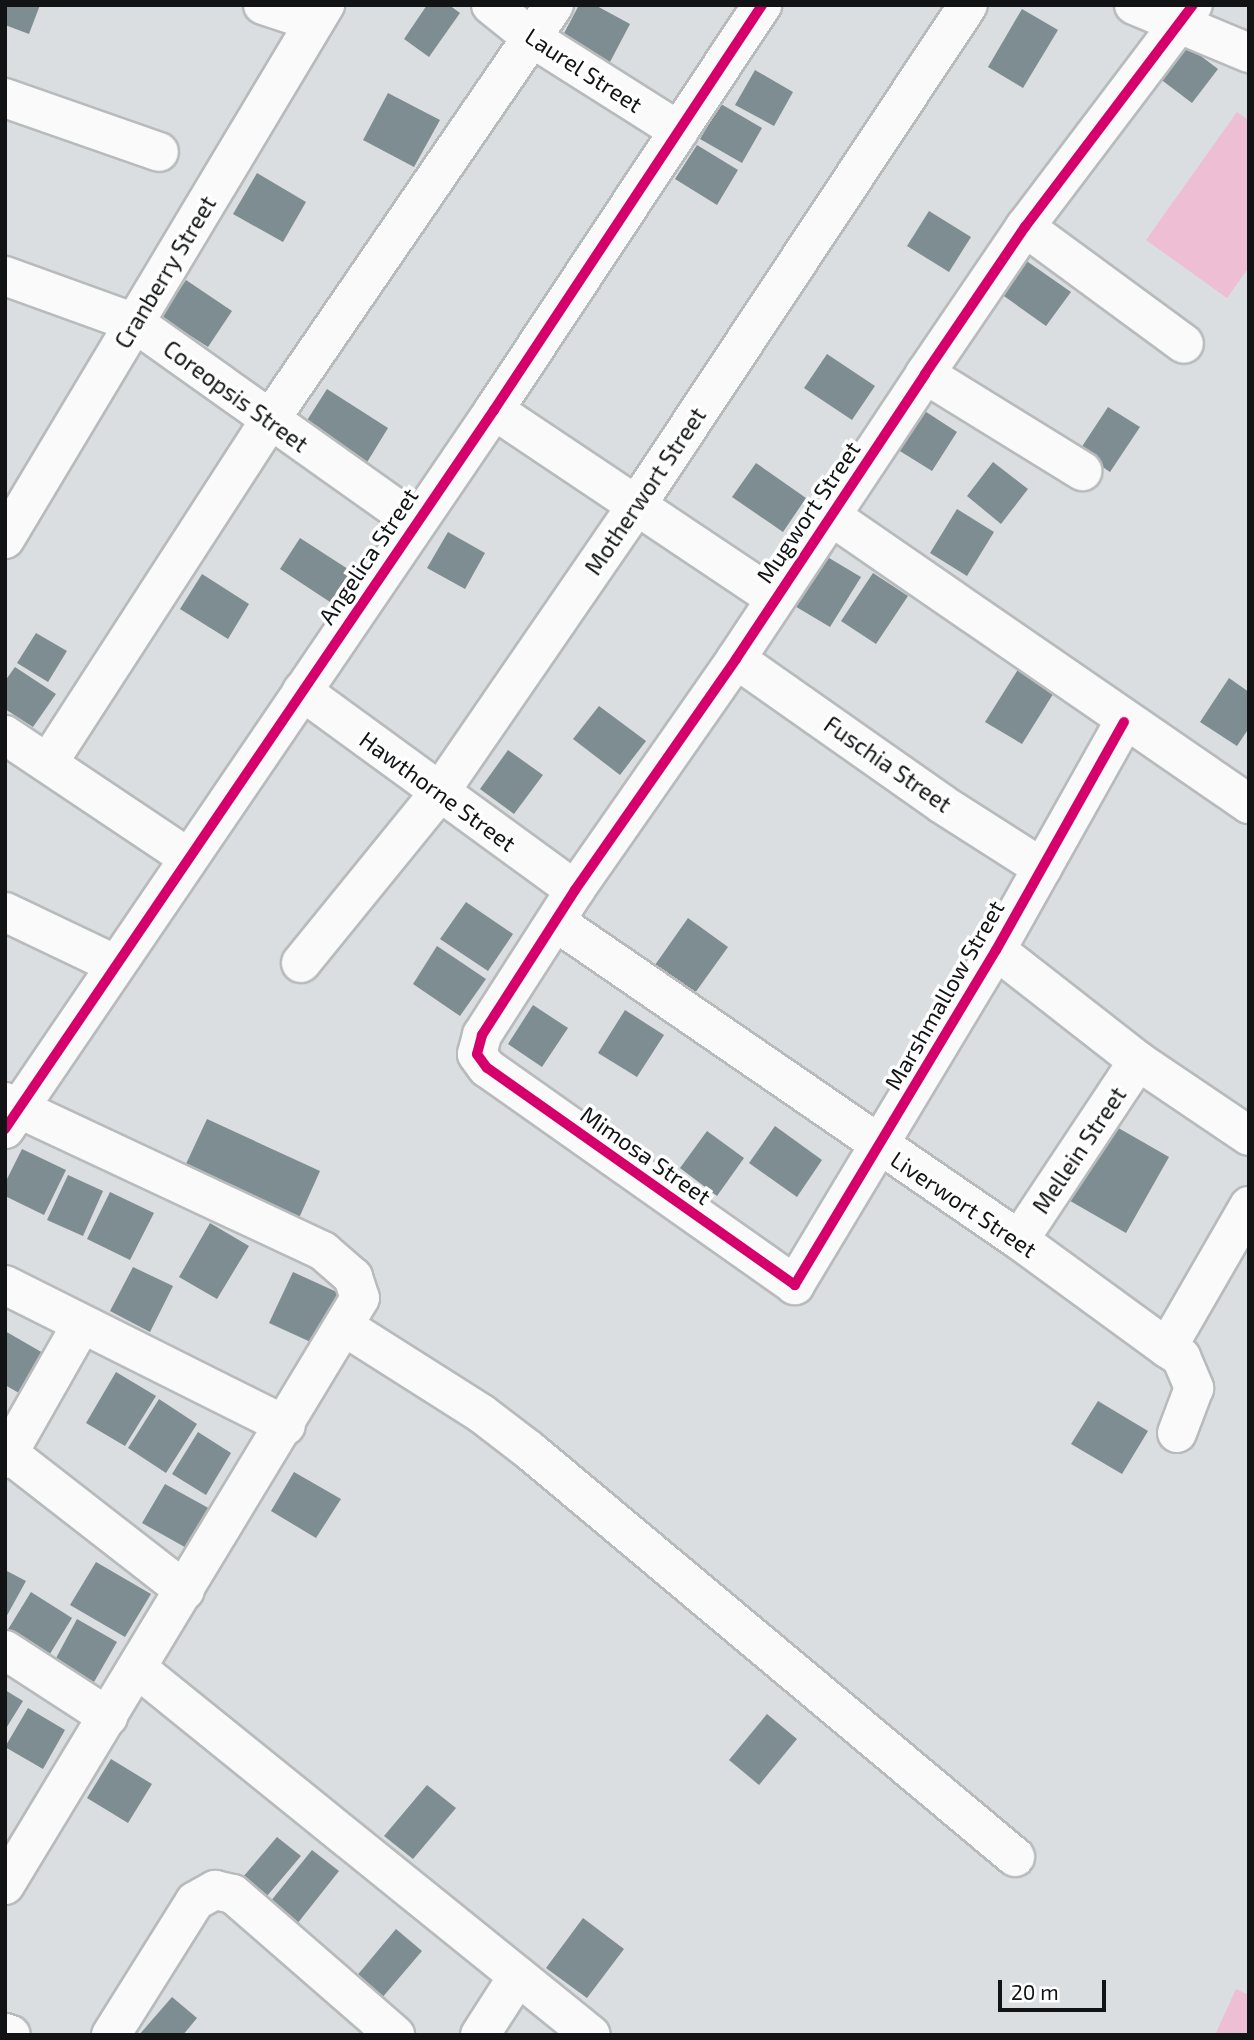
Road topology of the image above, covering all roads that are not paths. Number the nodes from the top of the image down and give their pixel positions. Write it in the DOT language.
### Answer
graph roads {
  1 [pos="262,5"];
  2 [pos="491,5"];
  3 [pos="554,5"];
  4 [pos="762,5"];
  5 [pos="968,5"];
  6 [pos="1134,5"];
  7 [pos="320,14"];
  8 [pos="1186,14"];
  9 [pos="532,38"];
  10 [pos="1249,53"];
  11 [pos="5,98"];
  12 [pos="679,131"];
  13 [pos="159,152"];
  14 [pos="1025,227"];
  15 [pos="5,276"];
  16 [pos="135,323"];
  17 [pos="1184,344"];
  18 [pos="925,374"];
  19 [pos="494,410"];
  20 [pos="269,421"];
  21 [pos="1082,471"];
  22 [pos="638,503"];
  23 [pos="831,516"];
  24 [pos="416,523"];
  25 [pos="5,539"];
  26 [pos="775,598"];
  27 [pos="736,659"];
  28 [pos="302,691"];
  29 [pos="1124,722"];
  30 [pos="5,734"];
  31 [pos="48,763"];
  32 [pos="439,793"];
  33 [pos="1249,804"];
  34 [pos="189,858"];
  35 [pos="1042,867"];
  36 [pos="566,906"];
  37 [pos="5,912"];
  38 [pos="996,950"];
  39 [pos="301,963"];
  40 [pos="114,964"];
  41 [pos="477,1054"];
  42 [pos="1138,1061"];
  43 [pos="9,1113"];
  44 [pos="1249,1136"];
  45 [pos="881,1147"];
  46 [pos="1249,1206"];
  47 [pos="1019,1240"];
  48 [pos="5,1285"];
  49 [pos="795,1285"];
  50 [pos="81,1325"];
  51 [pos="345,1327"];
  52 [pos="1167,1348"];
  53 [pos="286,1426"];
  54 [pos="1177,1433"];
  55 [pos="7,1456"];
  56 [pos="185,1591"];
  57 [pos="5,1650"];
  58 [pos="138,1669"];
  59 [pos="108,1717"];
  60 [pos="1015,1857"];
  61 [pos="12,1861"];
  62 [pos="517,1976"];
  63 [pos="5,2033"];
  64 [pos="10,2035"];
  65 [pos="111,2035"];
  66 [pos="396,2035"];
  67 [pos="480,2035"];
  68 [pos="591,2035"];
  1 -- 7 [label="street"];
  2 -- 9 [label="street, Laurel Street"];
  3 -- 9 [label="street"];
  4 -- 12 [label="street, Angelica Street"];
  5 -- 22 [label="street, Motherwort Street"];
  6 -- 8 [label="street"];
  7 -- 16 [label="street, Cranberry Street"];
  8 -- 10 [label="street"];
  8 -- 14 [label="street, Mugwort Street"];
  9 -- 12 [label="street, Laurel Street"];
  9 -- 20 [label="street"];
  11 -- 13 [label="street"];
  12 -- 19 [label="street, Angelica Street"];
  14 -- 17 [label="street"];
  14 -- 18 [label="street, Mugwort Street"];
  15 -- 16 [label="street, Coreopsis Street"];
  16 -- 20 [label="street, Coreopsis Street"];
  16 -- 25 [label="street, Cranberry Street"];
  18 -- 21 [label="street"];
  18 -- 23 [label="street, Mugwort Street"];
  19 -- 22 [label="street"];
  19 -- 24 [label="street, Angelica Street"];
  20 -- 24 [label="street, Coreopsis Street"];
  20 -- 31 [label="street"];
  22 -- 26 [label="street"];
  22 -- 32 [label="street, Motherwort Street"];
  23 -- 26 [label="street, Mugwort Street"];
  23 -- 29 [label="street"];
  24 -- 28 [label="street, Angelica Street"];
  26 -- 27 [label="street, Mugwort Street"];
  27 -- 35 [label="street, Fuschia Street"];
  27 -- 36 [label="street, Mugwort Street"];
  28 -- 32 [label="street, Hawthorne Street"];
  28 -- 34 [label="street, Angelica Street"];
  29 -- 33 [label="street"];
  29 -- 35 [label="street, Marshmallow Street"];
  30 -- 31 [label="street"];
  31 -- 34 [label="street"];
  32 -- 36 [label="street, Hawthorne Street"];
  32 -- 39 [label="street, Motherwort Street"];
  34 -- 40 [label="street, Angelica Street"];
  35 -- 38 [label="street, Marshmallow Street"];
  36 -- 41 [label="street, Mugwort Street"];
  36 -- 45 [label="street, Liverwort Street"];
  37 -- 40 [label="street"];
  38 -- 42 [label="street"];
  38 -- 45 [label="street, Marshmallow Street"];
  40 -- 43 [label="street, Angelica Street"];
  41 -- 49 [label="street, Mimosa Street"];
  42 -- 44 [label="street"];
  42 -- 47 [label="street, Mellein Street"];
  43 -- 51 [label="street"];
  45 -- 47 [label="street, Liverwort Street"];
  45 -- 49 [label="street, Marshmallow Street"];
  46 -- 52 [label="street"];
  47 -- 52 [label="street, Liverwort Street"];
  48 -- 50 [label="street"];
  50 -- 53 [label="street"];
  50 -- 55 [label="street"];
  51 -- 53 [label="street"];
  51 -- 60 [label="street"];
  52 -- 54 [label="street, Liverwort Street"];
  53 -- 56 [label="street"];
  55 -- 56 [label="street"];
  56 -- 58 [label="street"];
  57 -- 59 [label="street"];
  58 -- 59 [label="street"];
  58 -- 62 [label="street"];
  59 -- 61 [label="street"];
  62 -- 67 [label="street"];
  62 -- 68 [label="street"];
  63 -- 64 [label="street"];
  65 -- 66 [label="street"];
}
